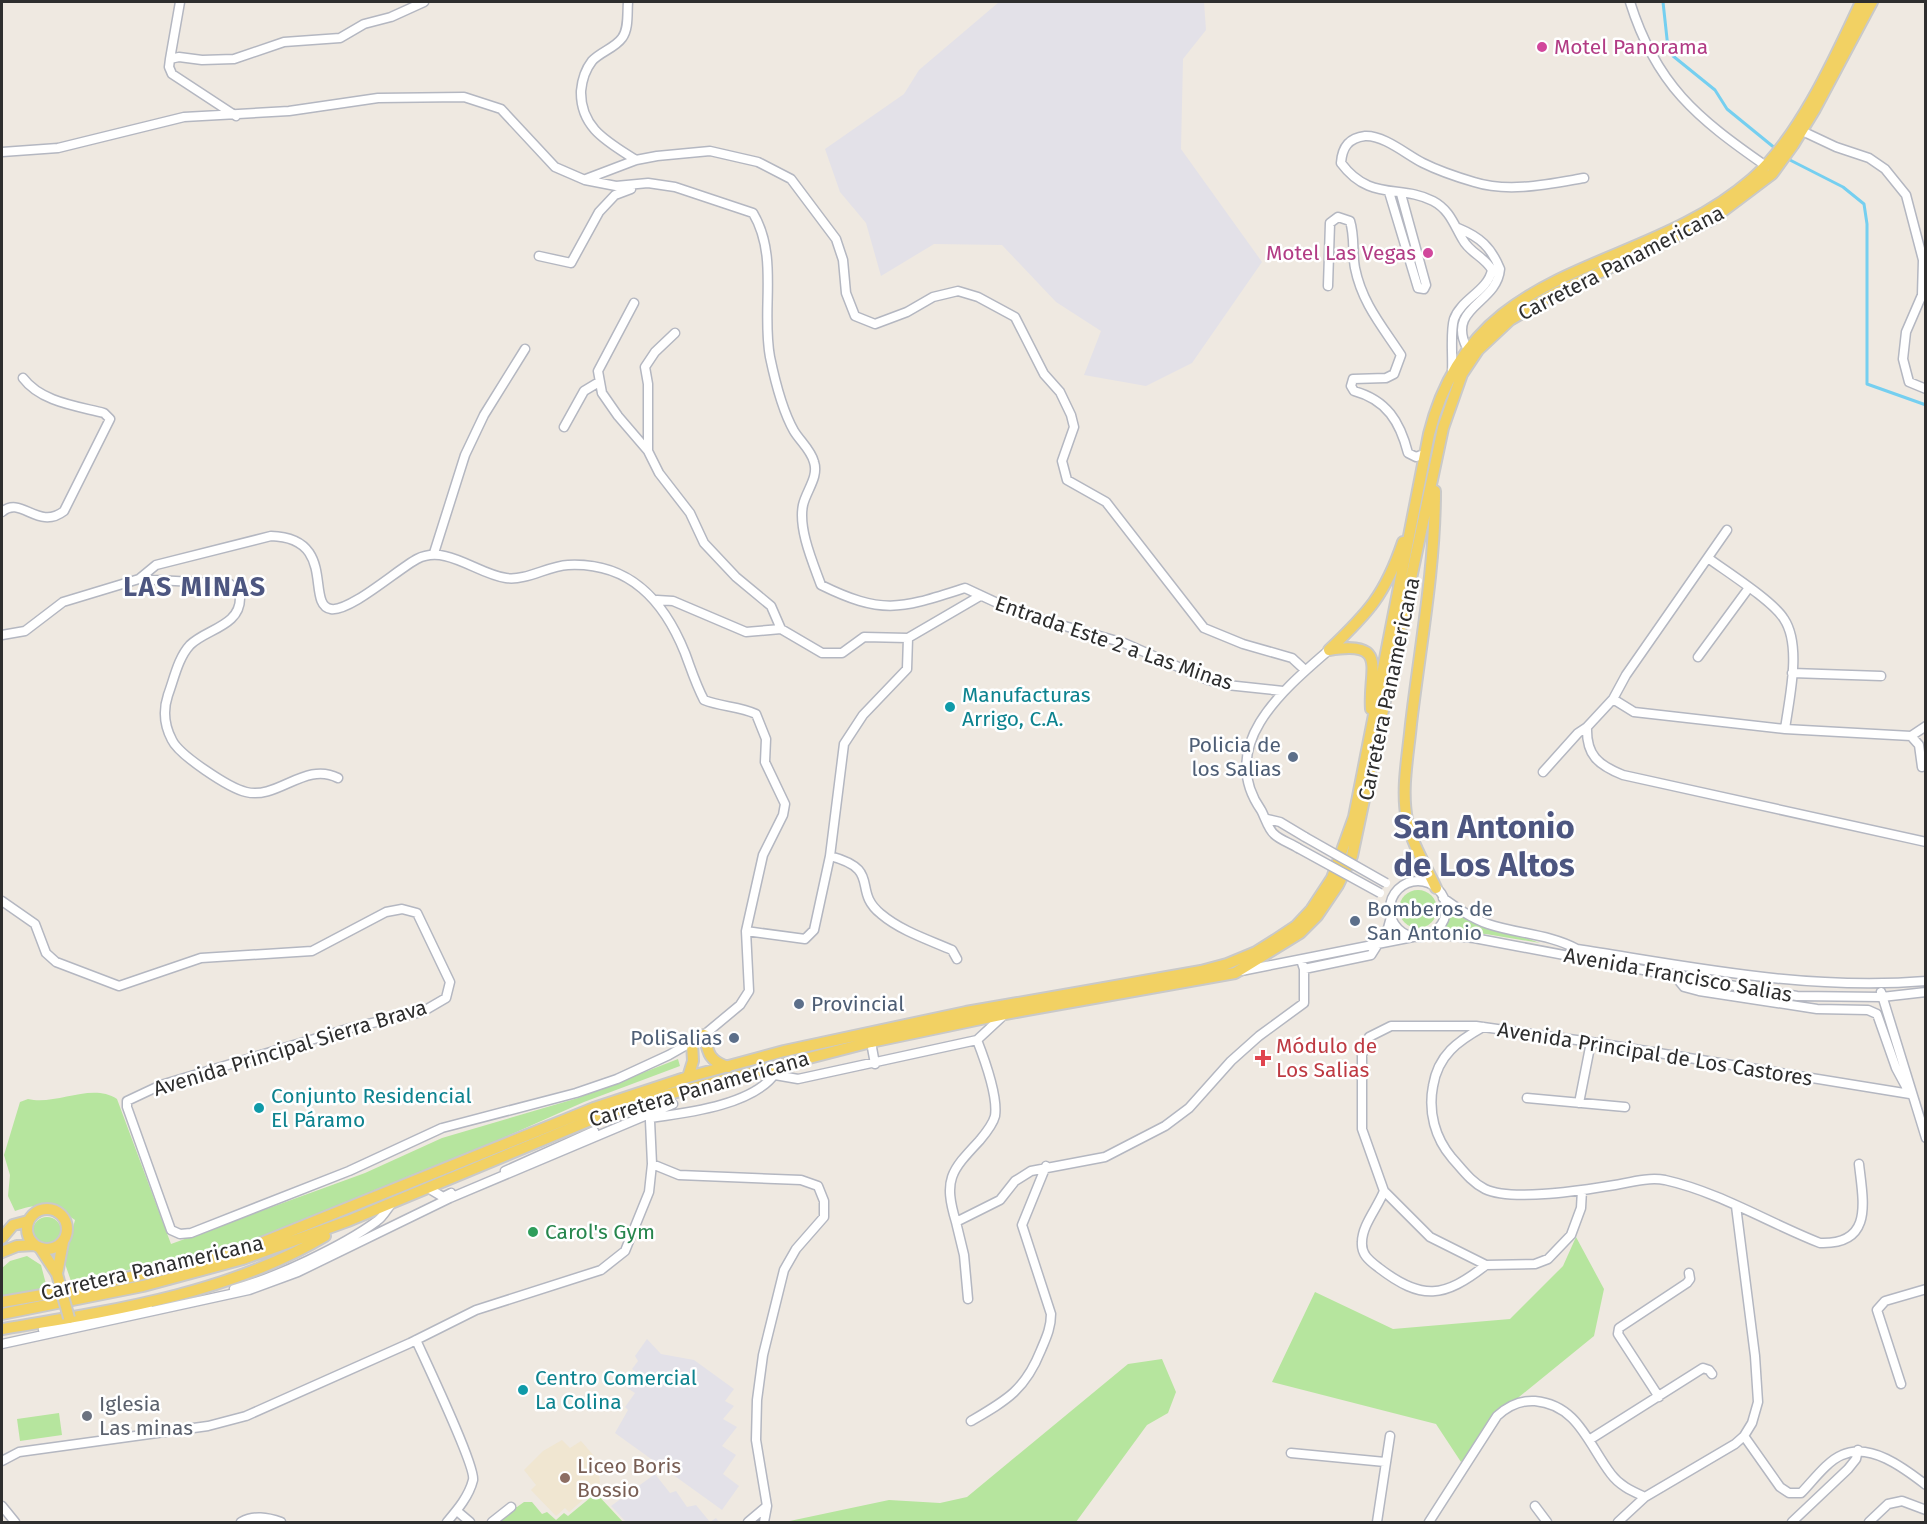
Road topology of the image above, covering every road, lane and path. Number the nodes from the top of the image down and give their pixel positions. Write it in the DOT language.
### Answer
graph roads {
  1 [pos="180,2"];
  2 [pos="424,2"];
  3 [pos="628,2"];
  4 [pos="1630,2"];
  5 [pos="1862,2"];
  6 [pos="1872,2"];
  7 [pos="170,59"];
  8 [pos="236,116"];
  9 [pos="1802,131"];
  10 [pos="1790,143"];
  11 [pos="2,152"];
  12 [pos="636,160"];
  13 [pos="1773,163"];
  14 [pos="1584,178"];
  15 [pos="585,180"];
  16 [pos="648,183"];
  17 [pos="1389,192"];
  18 [pos="1401,194"];
  19 [pos="1458,228"];
  20 [pos="539,256"];
  21 [pos="1328,285"];
  22 [pos="634,303"];
  23 [pos="675,333"];
  24 [pos="1467,348"];
  25 [pos="525,349"];
  26 [pos="1452,372"];
  27 [pos="24,378"];
  28 [pos="599,382"];
  29 [pos="1926,389"];
  30 [pos="564,427"];
  31 [pos="648,450"];
  32 [pos="1425,454"];
  33 [pos="1435,468"];
  34 [pos="1417,502"];
  35 [pos="2,512"];
  36 [pos="1727,530"];
  37 [pos="434,553"];
  38 [pos="1708,558"];
  39 [pos="139,579"];
  40 [pos="1748,589"];
  41 [pos="980,596"];
  42 [pos="657,600"];
  43 [pos="781,629"];
  44 [pos="2,635"];
  45 [pos="908,638"];
  46 [pos="1329,650"];
  47 [pos="1698,657"];
  48 [pos="1305,670"];
  49 [pos="1792,673"];
  50 [pos="1881,676"];
  51 [pos="1283,692"];
  52 [pos="1613,699"];
  53 [pos="1926,726"];
  54 [pos="1372,727"];
  55 [pos="1587,727"];
  56 [pos="1785,729"];
  57 [pos="1911,736"];
  58 [pos="1922,767"];
  59 [pos="1544,772"];
  60 [pos="338,778"];
  61 [pos="1267,819"];
  62 [pos="1926,842"];
  63 [pos="831,856"];
  64 [pos="1404,885"];
  65 [pos="1436,888"];
  66 [pos="1443,898"];
  67 [pos="2,901"];
  68 [pos="1390,902"];
  69 [pos="1391,917"];
  70 [pos="746,931"];
  71 [pos="1431,934"];
  72 [pos="1413,937"];
  73 [pos="1378,945"];
  74 [pos="957,959"];
  75 [pos="1303,964"];
  76 [pos="1234,973"];
  77 [pos="1675,976"];
  78 [pos="1926,981"];
  79 [pos="1879,985"];
  80 [pos="1926,992"];
  81 [pos="1882,997"];
  82 [pos="1005,1014"];
  83 [pos="1483,1027"];
  84 [pos="704,1035"];
  85 [pos="977,1040"];
  86 [pos="692,1042"];
  87 [pos="871,1042"];
  88 [pos="1591,1042"];
  89 [pos="875,1064"];
  90 [pos="729,1067"];
  91 [pos="776,1070"];
  92 [pos="688,1077"];
  93 [pos="1910,1094"];
  94 [pos="1527,1098"];
  95 [pos="1579,1103"];
  96 [pos="673,1104"];
  97 [pos="1625,1107"];
  98 [pos="650,1110"];
  99 [pos="1926,1138"];
  100 [pos="652,1164"];
  101 [pos="1859,1164"];
  102 [pos="1046,1166"];
  103 [pos="428,1188"];
  104 [pos="1582,1190"];
  105 [pos="1384,1191"];
  106 [pos="393,1202"];
  107 [pos="1736,1206"];
  108 [pos="28,1221"];
  109 [pos="348,1221"];
  110 [pos="956,1222"];
  111 [pos="2,1238"];
  112 [pos="63,1242"];
  113 [pos="37,1247"];
  114 [pos="2,1252"];
  115 [pos="1486,1265"];
  116 [pos="1689,1273"];
  117 [pos="57,1274"];
  118 [pos="1926,1289"];
  119 [pos="968,1299"];
  120 [pos="2,1302"];
  121 [pos="2,1314"];
  122 [pos="69,1318"];
  123 [pos="2,1329"];
  124 [pos="2,1338"];
  125 [pos="413,1342"];
  126 [pos="2,1344"];
  127 [pos="1712,1374"];
  128 [pos="1901,1384"];
  129 [pos="1659,1398"];
  130 [pos="971,1421"];
  131 [pos="1390,1436"];
  132 [pos="1744,1436"];
  133 [pos="1589,1440"];
  134 [pos="1858,1450"];
  135 [pos="1291,1453"];
  136 [pos="2,1461"];
  137 [pos="1385,1462"];
  138 [pos="1926,1485"];
  139 [pos="1645,1497"];
  140 [pos="2,1506"];
  141 [pos="511,1506"];
  142 [pos="767,1506"];
  143 [pos="1535,1506"];
  144 [pos="1926,1510"];
  145 [pos="457,1511"];
  146 [pos="15,1522"];
  147 [pos="241,1522"];
  148 [pos="281,1522"];
  149 [pos="447,1522"];
  150 [pos="470,1522"];
  151 [pos="492,1522"];
  152 [pos="748,1522"];
  153 [pos="764,1522"];
  154 [pos="1377,1522"];
  155 [pos="1429,1522"];
  156 [pos="1547,1522"];
  157 [pos="1618,1522"];
  158 [pos="1792,1522"];
  159 [pos="1869,1522"];
  1 -- 7 [label="street"];
  2 -- 7 [label="street"];
  3 -- 12 [label="street"];
  4 -- 13 [label="street"];
  5 -- 10 [label="main road, Carretera Panamericana"];
  6 -- 9 [label="main road, Carretera Panamericana"];
  7 -- 8 [label="street"];
  8 -- 11 [label="street"];
  8 -- 15 [label="street"];
  9 -- 10 [label="main road, Carretera Panamericana"];
  9 -- 29 [label="street"];
  10 -- 13 [label="main road, Carretera Panamericana"];
  12 -- 15 [label="street"];
  12 -- 48 [label="street"];
  13 -- 24 [label="main road, Carretera Panamericana"];
  13 -- 33 [label="main road, Carretera Panamericana"];
  14 -- 17 [label="street"];
  15 -- 16 [label="street"];
  16 -- 20 [label="street"];
  16 -- 41 [label="street, Entrada Este 2 a Las Minas"];
  17 -- 18 [label="street"];
  17 -- 18 [label="street"];
  18 -- 19 [label="street"];
  19 -- 24 [label="street"];
  19 -- 26 [label="street"];
  21 -- 32 [label="street"];
  22 -- 28 [label="street"];
  23 -- 31 [label="street"];
  24 -- 26 [label="main road, Carretera Panamericana"];
  25 -- 37 [label="street"];
  26 -- 32 [label="main road, Carretera Panamericana"];
  27 -- 35 [label="street"];
  28 -- 30 [label="street"];
  28 -- 31 [label="street"];
  31 -- 43 [label="street"];
  32 -- 34 [label="main road, Carretera Panamericana"];
  33 -- 65 [label="main road"];
  33 -- 76 [label="main road, Carretera Panamericana"];
  34 -- 46 [label="main road"];
  34 -- 54 [label="main road, Carretera Panamericana"];
  36 -- 38 [label="street"];
  37 -- 39 [label="street"];
  37 -- 42 [label="street"];
  38 -- 40 [label="street"];
  38 -- 52 [label="street"];
  39 -- 44 [label="street"];
  39 -- 60 [label="street"];
  40 -- 47 [label="street"];
  40 -- 49 [label="street"];
  41 -- 45 [label="street"];
  41 -- 51 [label="street, Entrada Este 2 a Las Minas"];
  42 -- 43 [label="street"];
  42 -- 70 [label="street"];
  43 -- 45 [label="street"];
  45 -- 63 [label="street"];
  46 -- 48 [label="street"];
  46 -- 54 [label="main road"];
  48 -- 51 [label="street"];
  49 -- 50 [label="street"];
  49 -- 56 [label="street"];
  51 -- 61 [label="street"];
  52 -- 55 [label="street"];
  52 -- 56 [label="street"];
  53 -- 57 [label="street"];
  54 -- 90 [label="main road, Carretera Panamericana"];
  55 -- 59 [label="street"];
  55 -- 62 [label="street"];
  56 -- 57 [label="street"];
  57 -- 58 [label="street"];
  61 -- 64 [label="street, bridge"];
  61 -- 68 [label="street, bridge"];
  63 -- 70 [label="street"];
  63 -- 74 [label="street"];
  64 -- 65 [label="street"];
  64 -- 68 [label="street"];
  65 -- 66 [label="street"];
  66 -- 71 [label="street"];
  66 -- 79 [label="street, Avenida Francisco Salias"];
  67 -- 86 [label="street, Avenida Principal Sierra Brava"];
  68 -- 69 [label="street"];
  69 -- 72 [label="street"];
  69 -- 73 [label="street"];
  70 -- 84 [label="street"];
  71 -- 72 [label="street"];
  71 -- 77 [label="street, Avenida Francisco Salias"];
  72 -- 73 [label="street"];
  73 -- 75 [label="street"];
  75 -- 76 [label="street"];
  75 -- 102 [label="street"];
  76 -- 82 [label="main road, Carretera Panamericana"];
  77 -- 81 [label="street, Avenida Francisco Salias"];
  77 -- 93 [label="street"];
  78 -- 79 [label="street, Avenida Francisco Salias"];
  79 -- 81 [label="street"];
  80 -- 81 [label="street, Avenida Francisco Salias"];
  81 -- 93 [label="street"];
  82 -- 85 [label="street"];
  82 -- 87 [label="main road, Carretera Panamericana"];
  83 -- 88 [label="street, Avenida Principal de Los Castores"];
  83 -- 104 [label="street, Avenida Principal de Los Castores"];
  83 -- 105 [label="street"];
  84 -- 86 [label="street"];
  84 -- 90 [label="main road"];
  85 -- 89 [label="street"];
  85 -- 110 [label="street"];
  86 -- 92 [label="main road"];
  87 -- 89 [label="street"];
  87 -- 91 [label="main road, Carretera Panamericana"];
  88 -- 93 [label="street, Avenida Principal de Los Castores"];
  88 -- 95 [label="street"];
  89 -- 91 [label="street"];
  90 -- 92 [label="main road, Carretera Panamericana"];
  91 -- 98 [label="main road, Carretera Panamericana"];
  91 -- 98 [label="street"];
  92 -- 120 [label="main road, Carretera Panamericana"];
  93 -- 99 [label="street"];
  94 -- 95 [label="street"];
  95 -- 97 [label="street"];
  96 -- 98 [label="street"];
  98 -- 100 [label="street"];
  98 -- 103 [label="main road, Carretera Panamericana"];
  98 -- 103 [label="street"];
  98 -- 126 [label="street"];
  100 -- 125 [label="street"];
  100 -- 142 [label="street"];
  101 -- 107 [label="street, Avenida Principal de Los Castores"];
  102 -- 110 [label="street"];
  102 -- 130 [label="street"];
  103 -- 106 [label="main road, Carretera Panamericana"];
  104 -- 107 [label="street, Avenida Principal de Los Castores"];
  104 -- 115 [label="street"];
  105 -- 115 [label="street"];
  105 -- 115 [label="street"];
  106 -- 109 [label="main road, Carretera Panamericana"];
  106 -- 124 [label="street"];
  107 -- 132 [label="street"];
  108 -- 111 [label="main road"];
  108 -- 112 [label="main road"];
  108 -- 113 [label="main road"];
  109 -- 121 [label="main road, Carretera Panamericana"];
  109 -- 122 [label="main road"];
  110 -- 119 [label="street"];
  112 -- 113 [label="main road"];
  112 -- 117 [label="main road"];
  113 -- 114 [label="main road"];
  113 -- 117 [label="main road"];
  116 -- 129 [label="street"];
  117 -- 122 [label="main road, bridge"];
  118 -- 128 [label="street"];
  122 -- 123 [label="main road"];
  125 -- 136 [label="street"];
  125 -- 145 [label="street"];
  127 -- 129 [label="street"];
  129 -- 133 [label="street"];
  131 -- 137 [label="street"];
  132 -- 134 [label="street"];
  132 -- 139 [label="street"];
  133 -- 139 [label="street"];
  133 -- 155 [label="street"];
  134 -- 138 [label="street"];
  134 -- 158 [label="street"];
  135 -- 137 [label="street"];
  137 -- 154 [label="street"];
  139 -- 157 [label="street"];
  140 -- 146 [label="street"];
  141 -- 151 [label="street"];
  142 -- 152 [label="street"];
  142 -- 153 [label="street"];
  143 -- 156 [label="street"];
  144 -- 159 [label="street"];
  145 -- 149 [label="street"];
  145 -- 150 [label="street"];
  147 -- 148 [label="street"];
}
